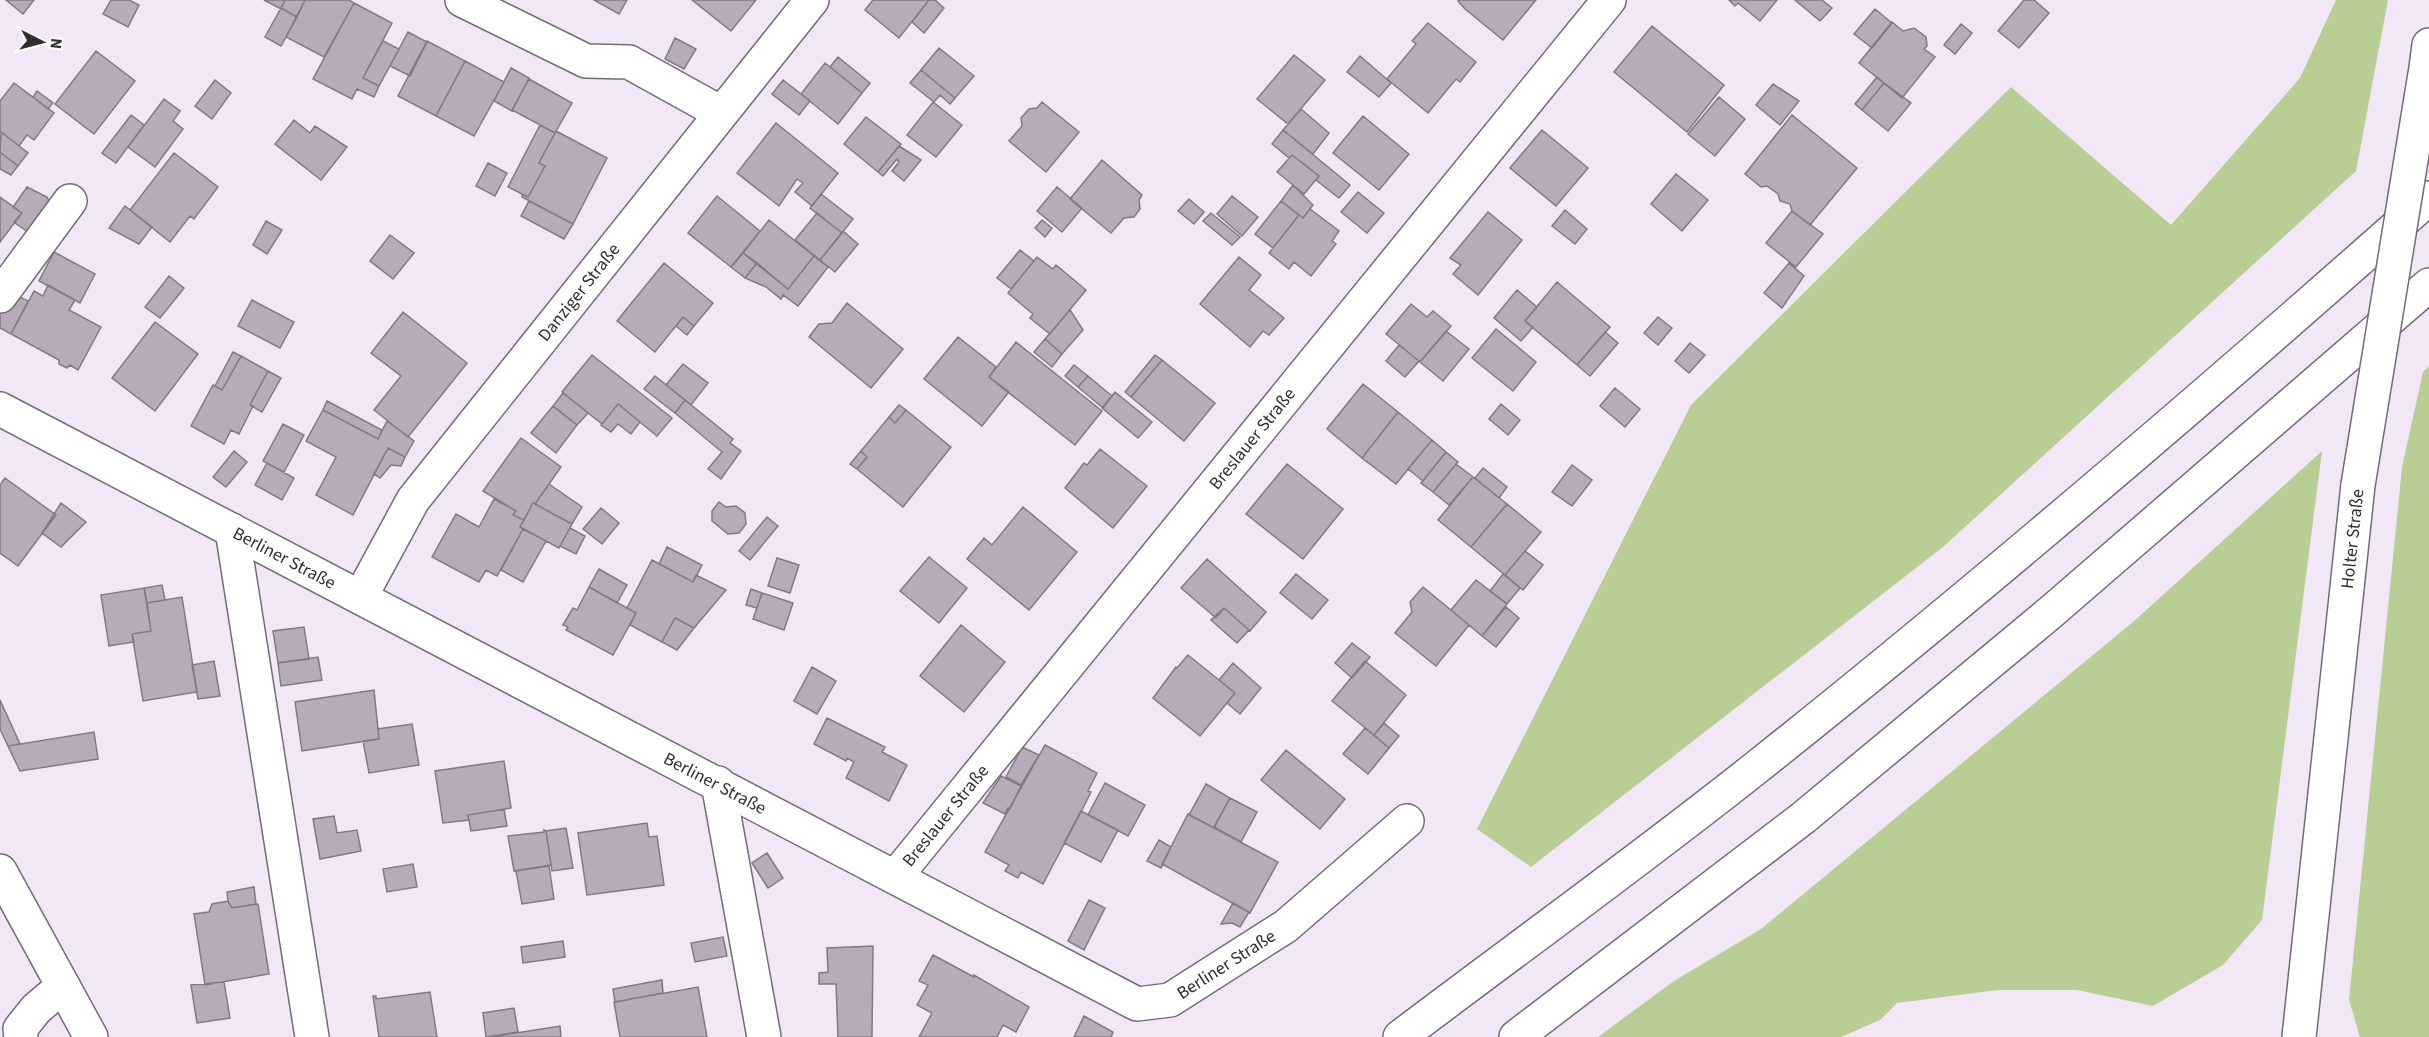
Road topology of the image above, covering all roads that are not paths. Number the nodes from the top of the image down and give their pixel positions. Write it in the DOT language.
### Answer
graph roads {
  1 [pos="462,0"];
  2 [pos="812,0"];
  3 [pos="1609,0"];
  4 [pos="2428,56"];
  5 [pos="721,113"];
  6 [pos="2429,198"];
  7 [pos="70,201"];
  8 [pos="2429,285"];
  9 [pos="0,296"];
  10 [pos="0,408"];
  11 [pos="232,530"];
  12 [pos="361,597"];
  13 [pos="718,783"];
  14 [pos="1407,821"];
  15 [pos="0,871"];
  16 [pos="896,876"];
  17 [pos="63,986"];
  18 [pos="21,1037"];
  19 [pos="91,1037"];
  20 [pos="312,1037"];
  21 [pos="764,1037"];
  22 [pos="1400,1037"];
  23 [pos="1516,1037"];
  24 [pos="2299,1037"];
  1 -- 5 [label="main road"];
  2 -- 5 [label="main road, Danziger Straße"];
  3 -- 16 [label="main road, Breslauer Straße"];
  4 -- 24 [label="main road, Holter Straße, bridge"];
  5 -- 12 [label="main road, Danziger Straße"];
  6 -- 22 [label="main road"];
  7 -- 9 [label="main road"];
  8 -- 23 [label="main road"];
  10 -- 11 [label="main road, Berliner Straße"];
  11 -- 12 [label="main road, Berliner Straße"];
  11 -- 20 [label="main road"];
  12 -- 13 [label="main road, Berliner Straße"];
  13 -- 16 [label="main road, Berliner Straße"];
  13 -- 21 [label="main road"];
  14 -- 16 [label="main road, Berliner Straße"];
  15 -- 17 [label="main road"];
  17 -- 18 [label="main road"];
  17 -- 19 [label="main road"];
}
